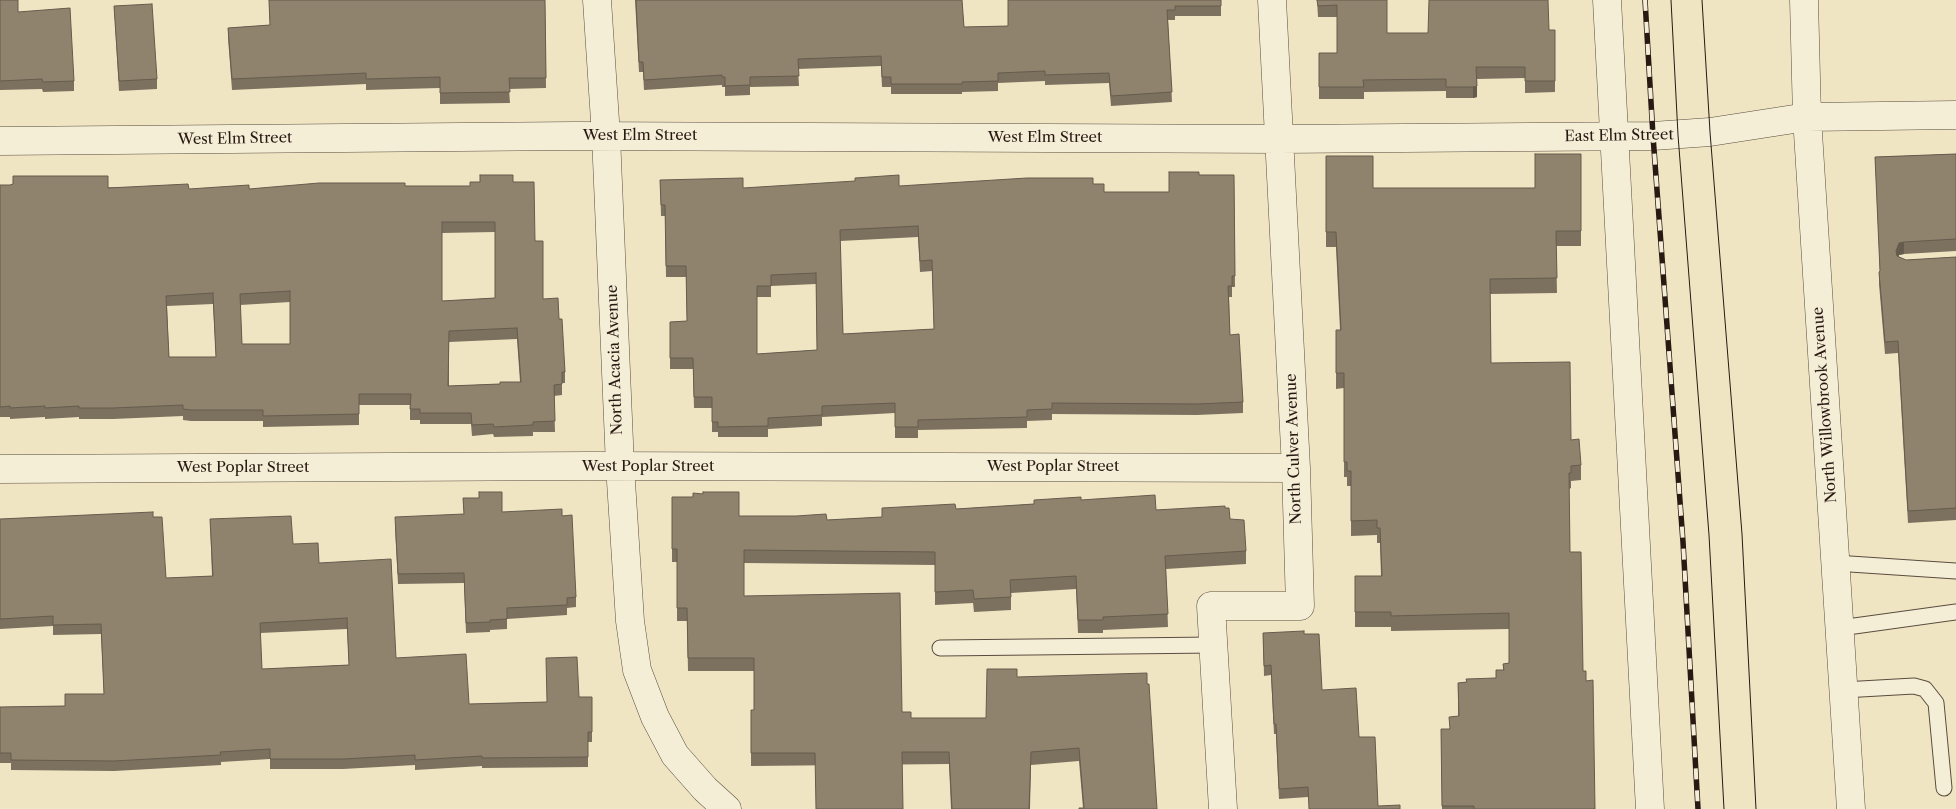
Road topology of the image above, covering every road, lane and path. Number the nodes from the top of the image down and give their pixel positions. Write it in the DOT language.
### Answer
graph roads {
  1 [pos="597,0"];
  2 [pos="1272,0"];
  3 [pos="1607,0"];
  4 [pos="1804,0"];
  5 [pos="1956,116"];
  6 [pos="1807,117"];
  7 [pos="606,136"];
  8 [pos="1614,136"];
  9 [pos="1280,139"];
  10 [pos="0,141"];
  11 [pos="620,466"];
  12 [pos="1296,468"];
  13 [pos="0,470"];
  14 [pos="1836,563"];
  15 [pos="1956,571"];
  16 [pos="1956,612"];
  17 [pos="1840,628"];
  18 [pos="1214,645"];
  19 [pos="940,648"];
  20 [pos="1843,690"];
  21 [pos="1944,788"];
  22 [pos="727,809"];
  23 [pos="1223,809"];
  24 [pos="1650,809"];
  25 [pos="1851,809"];
  1 -- 7 [label="street, North Acacia Avenue"];
  2 -- 9 [label="street, North Culver Avenue"];
  3 -- 8 [label="street"];
  4 -- 6 [label="street, North Willowbrook Avenue"];
  5 -- 6 [label="street, East Elm Street"];
  6 -- 8 [label="street, East Elm Street"];
  6 -- 14 [label="street, North Willowbrook Avenue"];
  7 -- 9 [label="street, West Elm Street"];
  7 -- 10 [label="street, West Elm Street"];
  7 -- 11 [label="street, North Acacia Avenue"];
  8 -- 9 [label="street, East Elm Street"];
  8 -- 24 [label="street"];
  9 -- 12 [label="street, North Culver Avenue"];
  11 -- 12 [label="street, West Poplar Street"];
  11 -- 13 [label="street, West Poplar Street"];
  11 -- 22 [label="street, North Acacia Avenue"];
  12 -- 18 [label="street, North Culver Avenue"];
  14 -- 15 [label="lane"];
  14 -- 17 [label="street, North Willowbrook Avenue"];
  16 -- 17 [label="lane"];
  17 -- 20 [label="street, North Willowbrook Avenue"];
  18 -- 19 [label="lane"];
  18 -- 23 [label="street, North Culver Avenue"];
  20 -- 21 [label="lane"];
  20 -- 25 [label="street, North Willowbrook Avenue"];
}
